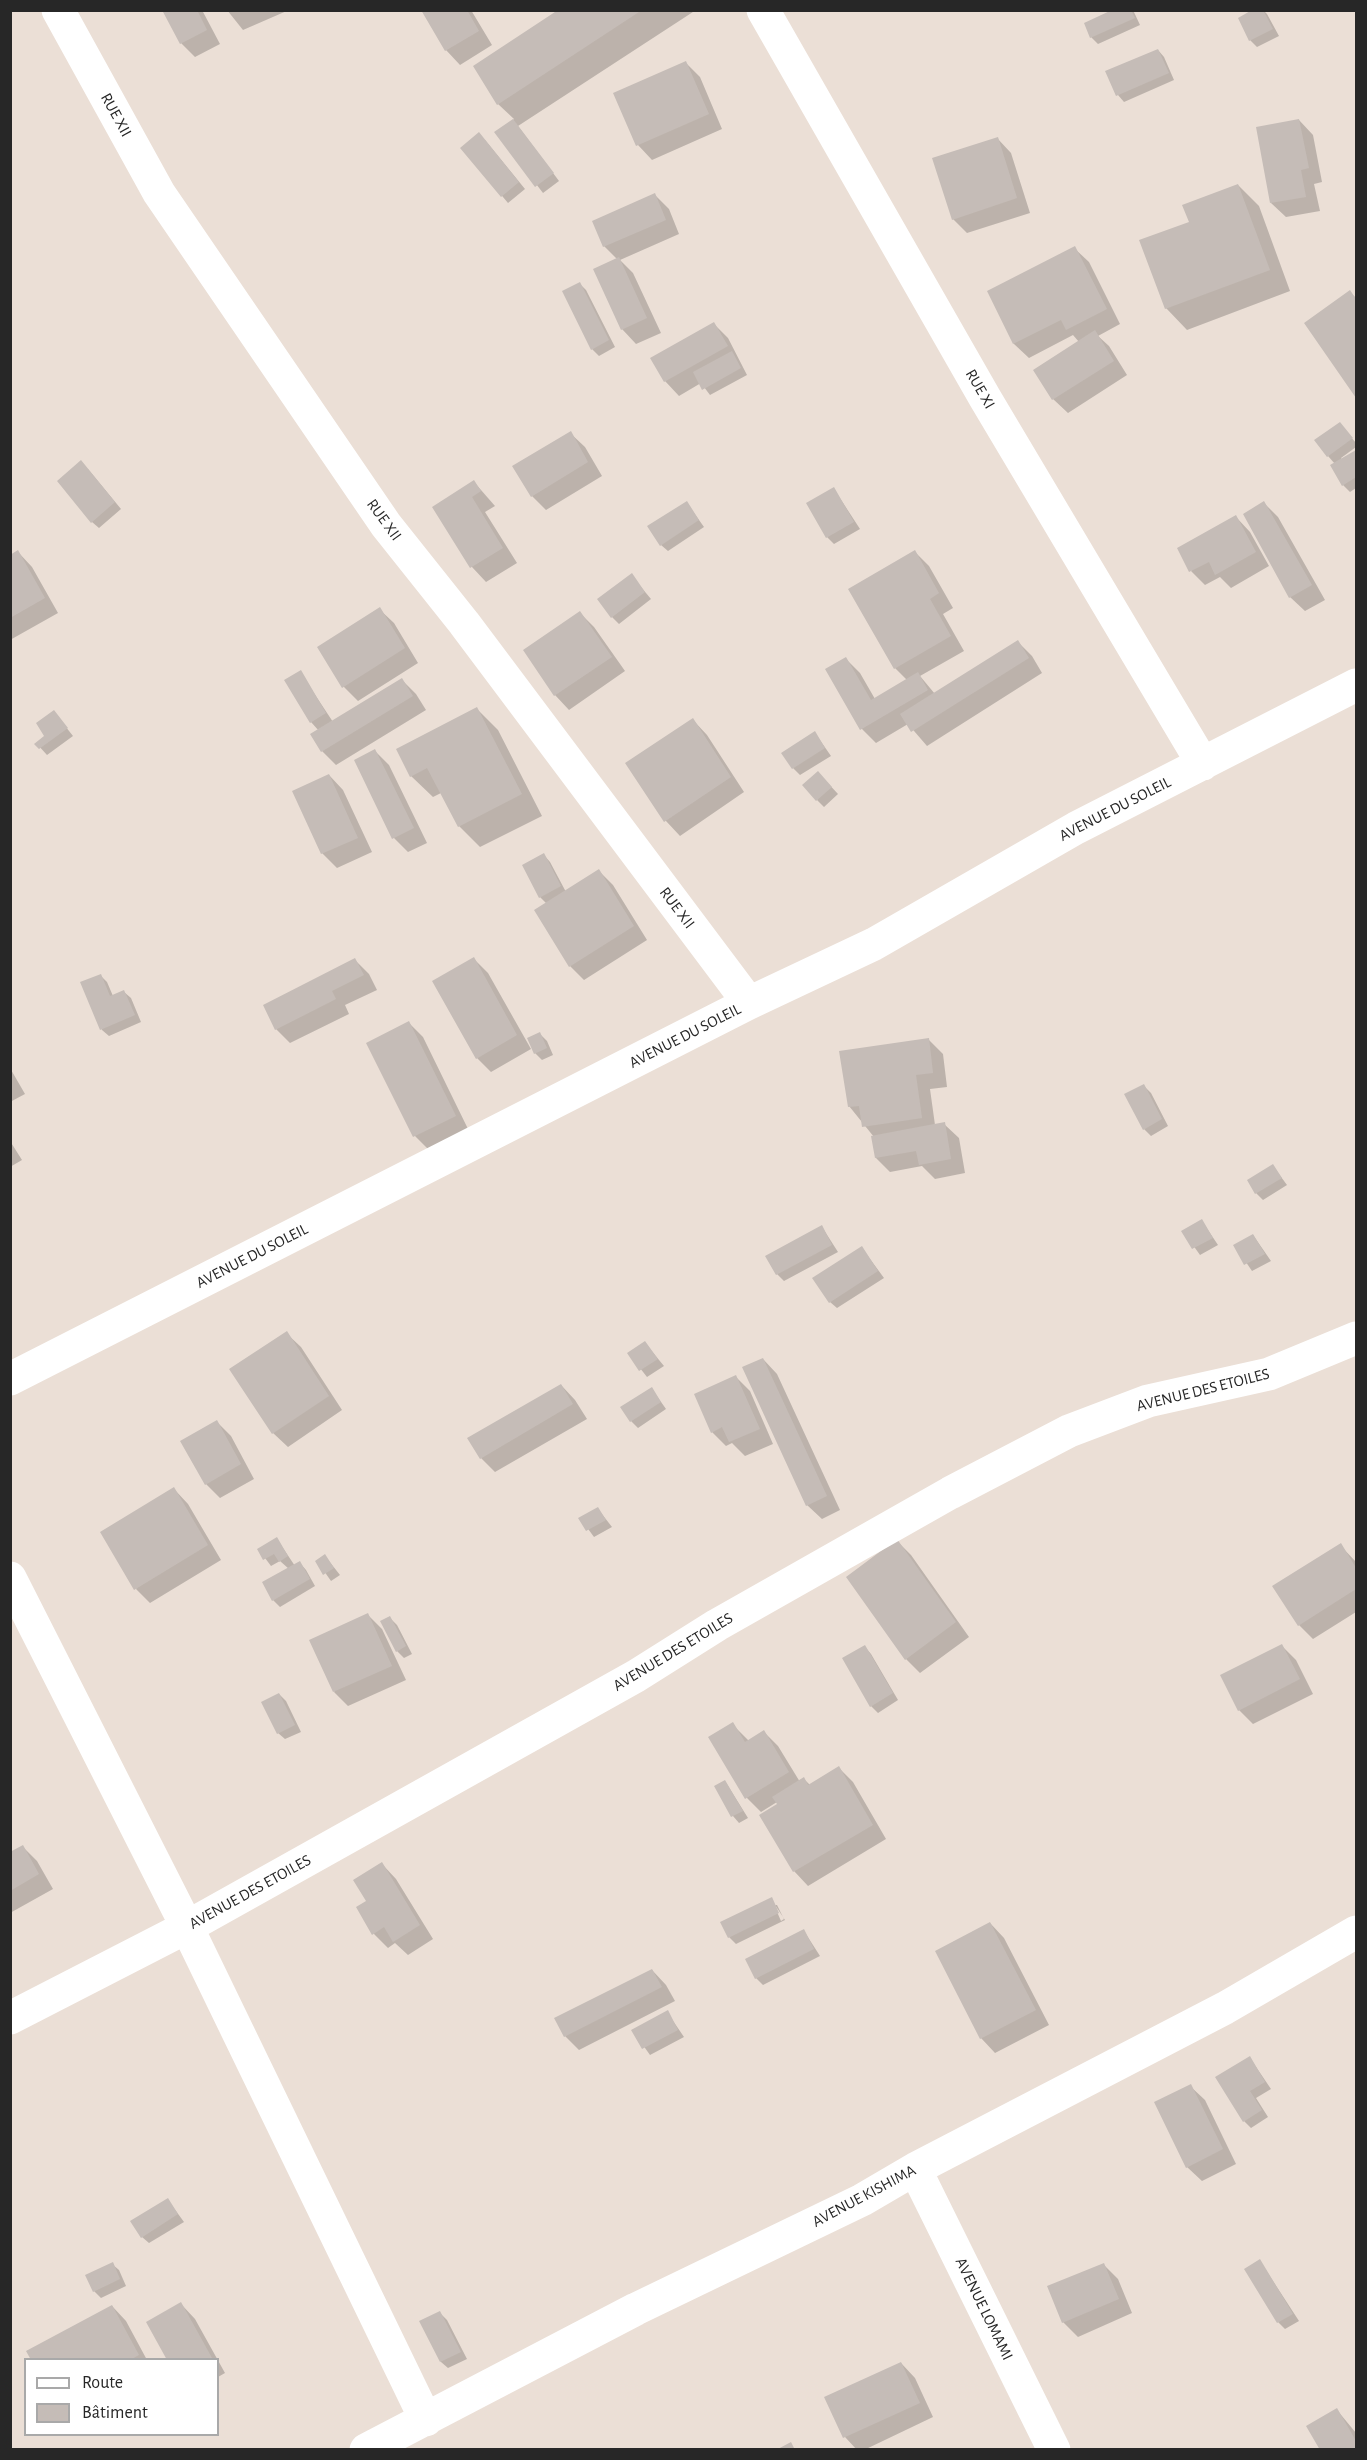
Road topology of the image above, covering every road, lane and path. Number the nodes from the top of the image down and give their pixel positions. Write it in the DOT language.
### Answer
graph roads {
  1 [pos="58,10"];
  2 [pos="763,10"];
  3 [pos="1356,685"];
  4 [pos="1203,764"];
  5 [pos="749,1003"];
  6 [pos="1356,1338"];
  7 [pos="10,1379"];
  8 [pos="10,1578"];
  9 [pos="188,1927"];
  10 [pos="1356,1932"];
  11 [pos="10,2018"];
  12 [pos="915,2169"];
  13 [pos="426,2420"];
  14 [pos="383,2446"];
  15 [pos="1054,2450"];
  1 -- 5 [label="street, RUE XII"];
  2 -- 4 [label="street, RUE XI"];
  3 -- 4 [label="street, AVENUE DU SOLEIL"];
  4 -- 5 [label="street, AVENUE DU SOLEIL"];
  5 -- 7 [label="street, AVENUE DU SOLEIL"];
  6 -- 9 [label="street, AVENUE DES ETOILES"];
  8 -- 9 [label="street"];
  9 -- 11 [label="street, AVENUE DES ETOILES"];
  9 -- 13 [label="street"];
  10 -- 12 [label="street, AVENUE KISHIMA"];
  12 -- 13 [label="street, AVENUE KISHIMA"];
  12 -- 15 [label="street, AVENUE LOMAMI"];
  13 -- 14 [label="street, AVENUE KISHIMA"];
}
